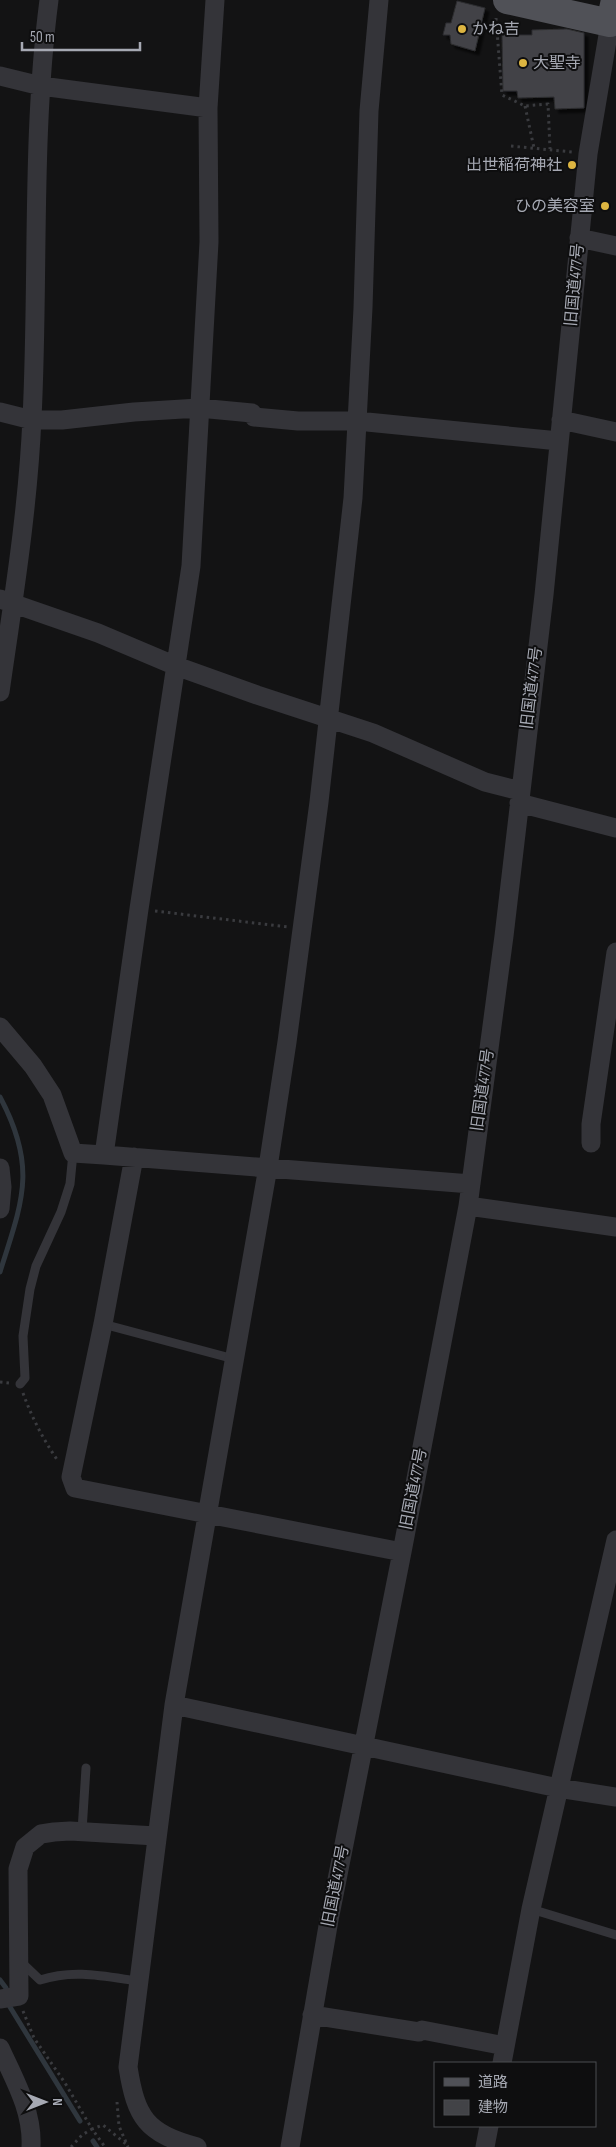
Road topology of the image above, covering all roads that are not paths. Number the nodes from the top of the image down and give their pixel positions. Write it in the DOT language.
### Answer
graph roads {
  1 [pos="49,0"];
  2 [pos="214,0"];
  3 [pos="379,0"];
  4 [pos="501,5"];
  5 [pos="612,12"];
  6 [pos="0,76"];
  7 [pos="41,86"];
  8 [pos="208,108"];
  9 [pos="580,238"];
  10 [pos="616,246"];
  11 [pos="199,408"];
  12 [pos="0,412"];
  13 [pos="32,420"];
  14 [pos="561,420"];
  15 [pos="358,421"];
  16 [pos="616,432"];
  17 [pos="559,441"];
  18 [pos="6,602"];
  19 [pos="176,666"];
  20 [pos="0,692"];
  21 [pos="328,717"];
  22 [pos="519,797"];
  23 [pos="616,828"];
  24 [pos="616,952"];
  25 [pos="0,1026"];
  26 [pos="591,1143"];
  27 [pos="73,1153"];
  28 [pos="104,1155"];
  29 [pos="134,1157"];
  30 [pos="268,1167"];
  31 [pos="0,1168"];
  32 [pos="471,1184"];
  33 [pos="468,1206"];
  34 [pos="0,1209"];
  35 [pos="616,1227"];
  36 [pos="103,1324"];
  37 [pos="234,1359"];
  38 [pos="20,1384"];
  39 [pos="206,1516"];
  40 [pos="616,1540"];
  41 [pos="402,1552"];
  42 [pos="174,1705"];
  43 [pos="364,1747"];
  44 [pos="86,1768"];
  45 [pos="558,1788"];
  46 [pos="616,1797"];
  47 [pos="82,1831"];
  48 [pos="156,1836"];
  49 [pos="531,1909"];
  50 [pos="616,1935"];
  51 [pos="18,1959"];
  52 [pos="137,1981"];
  53 [pos="11,1997"];
  54 [pos="312,2015"];
  55 [pos="0,2048"];
  56 [pos="503,2054"];
  57 [pos="489,2127"];
  58 [pos="31,2147"];
  59 [pos="197,2147"];
  60 [pos="290,2147"];
  61 [pos="485,2147"];
  1 -- 7 [label="street"];
  2 -- 8 [label="street"];
  3 -- 15 [label="street"];
  4 -- 5 [label="main road"];
  5 -- 9 [label="street, 旧国道477号"];
  6 -- 7 [label="street"];
  7 -- 8 [label="street"];
  7 -- 13 [label="street"];
  8 -- 11 [label="street"];
  9 -- 10 [label="street"];
  9 -- 14 [label="street, 旧国道477号"];
  11 -- 13 [label="street"];
  11 -- 15 [label="street"];
  11 -- 19 [label="street"];
  12 -- 13 [label="street"];
  13 -- 18 [label="street"];
  14 -- 16 [label="street"];
  14 -- 17 [label="street, 旧国道477号"];
  15 -- 17 [label="street"];
  15 -- 21 [label="street"];
  17 -- 22 [label="street, 旧国道477号"];
  18 -- 19 [label="street"];
  18 -- 20 [label="street"];
  19 -- 21 [label="street"];
  19 -- 28 [label="street"];
  21 -- 22 [label="street"];
  21 -- 30 [label="street"];
  22 -- 23 [label="street"];
  22 -- 32 [label="street, 旧国道477号"];
  24 -- 26 [label="street"];
  25 -- 27 [label="street"];
  27 -- 28 [label="street"];
  27 -- 38 [label="lane"];
  28 -- 29 [label="street"];
  29 -- 30 [label="street"];
  29 -- 36 [label="street"];
  30 -- 32 [label="street"];
  30 -- 37 [label="street"];
  31 -- 34 [label="street"];
  32 -- 33 [label="street, 旧国道477号"];
  33 -- 35 [label="street"];
  33 -- 41 [label="street, 旧国道477号"];
  36 -- 37 [label="lane"];
  36 -- 39 [label="street"];
  37 -- 39 [label="street"];
  39 -- 41 [label="street"];
  39 -- 42 [label="street"];
  40 -- 45 [label="street"];
  41 -- 43 [label="street, 旧国道477号"];
  42 -- 43 [label="street"];
  42 -- 48 [label="street"];
  43 -- 45 [label="street"];
  43 -- 54 [label="street, 旧国道477号"];
  44 -- 47 [label="lane"];
  45 -- 46 [label="street"];
  45 -- 49 [label="street"];
  47 -- 48 [label="street"];
  47 -- 51 [label="street"];
  48 -- 52 [label="street"];
  49 -- 50 [label="lane"];
  49 -- 56 [label="street"];
  51 -- 52 [label="lane"];
  51 -- 53 [label="street"];
  52 -- 59 [label="street"];
  54 -- 56 [label="street"];
  54 -- 60 [label="street, 旧国道477号"];
  55 -- 58 [label="street"];
  57 -- 61 [label="street"];
}
